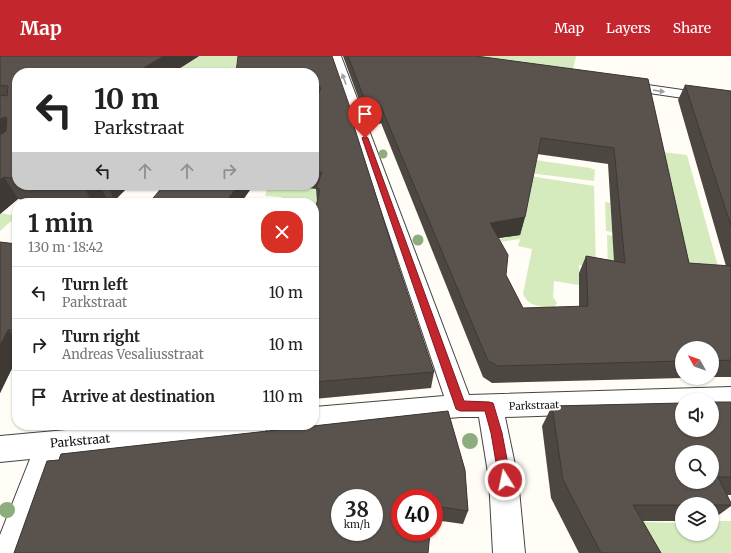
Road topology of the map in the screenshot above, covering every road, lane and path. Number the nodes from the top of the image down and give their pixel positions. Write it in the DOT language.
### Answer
graph roads {
  1 [pos="335,56"];
  2 [pos="606,83"];
  3 [pos="731,101"];
  4 [pos="731,398"];
  5 [pos="460,406"];
  6 [pos="489,406"];
  7 [pos="319,419"];
  8 [pos="201,430"];
  9 [pos="50,444"];
  10 [pos="0,449"];
  11 [pos="9,553"];
  12 [pos="509,553"];
  5 -- 1 [label="street, one-way"];
  2 -- 3 [label="street, one-way"];
  4 -- 6 [label="street, Parkstraat"];
  5 -- 6 [label="street, Parkstraat"];
  5 -- 7 [label="street, Parkstraat"];
  6 -- 12 [label="street"];
  8 -- 9 [label="street, Parkstraat"];
  9 -- 10 [label="street, Parkstraat"];
  9 -- 11 [label="street"];
}
